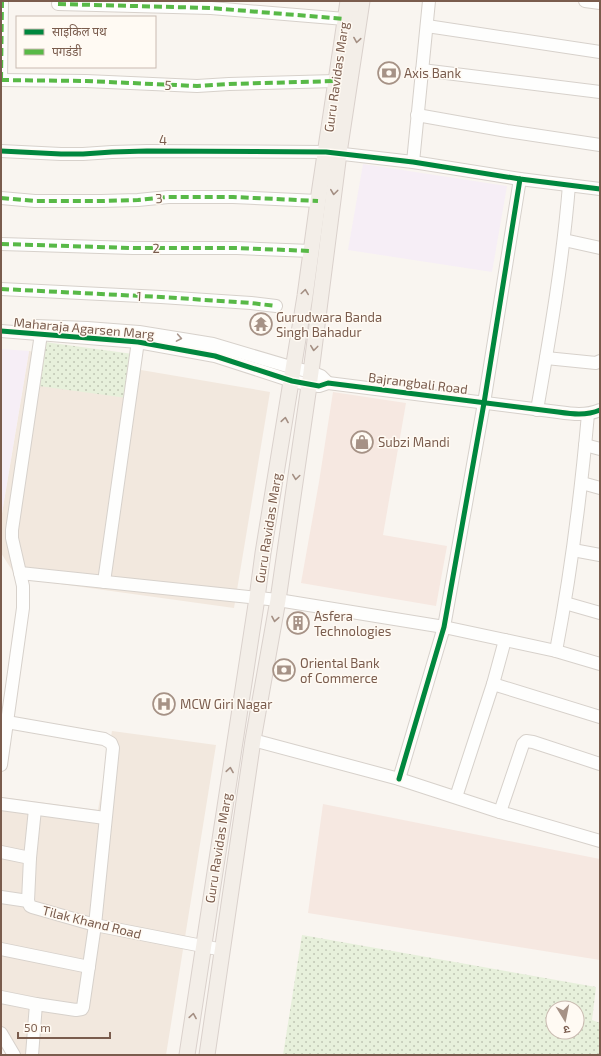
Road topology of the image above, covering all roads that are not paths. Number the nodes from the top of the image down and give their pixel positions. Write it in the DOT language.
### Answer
graph roads {
  1 [pos="2,1"];
  2 [pos="348,1"];
  3 [pos="362,1"];
  4 [pos="429,1"];
  5 [pos="585,1"];
  6 [pos="600,3"];
  7 [pos="58,4"];
  8 [pos="345,19"];
  9 [pos="427,26"];
  10 [pos="600,52"];
  11 [pos="422,70"];
  12 [pos="1,80"];
  13 [pos="335,81"];
  14 [pos="600,92"];
  15 [pos="417,115"];
  16 [pos="600,145"];
  17 [pos="1,151"];
  18 [pos="333,152"];
  19 [pos="413,162"];
  20 [pos="520,179"];
  21 [pos="569,185"];
  22 [pos="600,189"];
  23 [pos="1,198"];
  24 [pos="318,201"];
  25 [pos="564,240"];
  26 [pos="1,244"];
  27 [pos="600,248"];
  28 [pos="311,251"];
  29 [pos="1,289"];
  30 [pos="276,306"];
  31 [pos="1,324"];
  32 [pos="41,330"];
  33 [pos="1,331"];
  34 [pos="139,337"];
  35 [pos="546,358"];
  36 [pos="600,360"];
  37 [pos="293,374"];
  38 [pos="310,378"];
  39 [pos="328,383"];
  40 [pos="484,403"];
  41 [pos="537,410"];
  42 [pos="600,410"];
  43 [pos="588,414"];
  44 [pos="585,445"];
  45 [pos="600,449"];
  46 [pos="582,483"];
  47 [pos="600,488"];
  48 [pos="573,550"];
  49 [pos="600,555"];
  50 [pos="20,573"];
  51 [pos="104,582"];
  52 [pos="257,598"];
  53 [pos="278,600"];
  54 [pos="565,603"];
  55 [pos="600,613"];
  56 [pos="444,627"];
  57 [pos="505,640"];
  58 [pos="556,651"];
  59 [pos="600,664"];
  60 [pos="493,684"];
  61 [pos="5,703"];
  62 [pos="600,717"];
  63 [pos="7,722"];
  64 [pos="253,740"];
  65 [pos="600,764"];
  66 [pos="1,765"];
  67 [pos="399,779"];
  68 [pos="456,797"];
  69 [pos="1,804"];
  70 [pos="36,809"];
  71 [pos="500,812"];
  72 [pos="105,818"];
  73 [pos="600,841"];
  74 [pos="1,852"];
  75 [pos="30,858"];
  76 [pos="1,897"];
  77 [pos="28,901"];
  78 [pos="95,925"];
  79 [pos="203,947"];
  80 [pos="1,948"];
  81 [pos="223,950"];
  82 [pos="89,967"];
  83 [pos="1,997"];
  84 [pos="36,1004"];
  85 [pos="1,1033"];
  86 [pos="14,1055"];
  87 [pos="32,1055"];
  88 [pos="187,1055"];
  89 [pos="207,1055"];
  1 -- 12 [label="street"];
  2 -- 8 [label="main road, Guru Ravidas Marg"];
  3 -- 18 [label="main road, Guru Ravidas Marg, one-way"];
  4 -- 9 [label="street"];
  5 -- 6 [label="street"];
  7 -- 8 [label="street"];
  8 -- 13 [label="main road, Guru Ravidas Marg"];
  9 -- 10 [label="street"];
  9 -- 11 [label="street"];
  11 -- 14 [label="street"];
  11 -- 15 [label="street"];
  12 -- 13 [label="street, 5"];
  13 -- 18 [label="main road, Guru Ravidas Marg"];
  15 -- 16 [label="street"];
  15 -- 19 [label="street"];
  17 -- 18 [label="street, 4"];
  18 -- 19 [label="street, 4"];
  18 -- 24 [label="main road, Guru Ravidas Marg"];
  18 -- 38 [label="main road, Guru Ravidas Marg, one-way"];
  19 -- 20 [label="street, 4"];
  20 -- 21 [label="street, 4"];
  20 -- 40 [label="street"];
  21 -- 22 [label="street, 4"];
  21 -- 25 [label="street"];
  23 -- 24 [label="street, 3"];
  24 -- 28 [label="main road, Guru Ravidas Marg"];
  25 -- 27 [label="street"];
  25 -- 35 [label="street"];
  26 -- 28 [label="street, 2"];
  37 -- 28 [label="main road, Guru Ravidas Marg, one-way"];
  29 -- 30 [label="street, 1"];
  31 -- 32 [label="street, Maharaja Agarsen Marg"];
  32 -- 33 [label="street, Maharaja Agarsen Marg"];
  32 -- 34 [label="street, Maharaja Agarsen Marg"];
  32 -- 50 [label="street"];
  34 -- 37 [label="street, Maharaja Agarsen Marg"];
  34 -- 51 [label="street"];
  35 -- 36 [label="street"];
  35 -- 41 [label="street"];
  37 -- 38 [label="street, Maharaja Agarsen Marg"];
  52 -- 37 [label="main road, Guru Ravidas Marg, one-way"];
  38 -- 39 [label="street, Maharaja Agarsen Marg"];
  38 -- 53 [label="main road, Guru Ravidas Marg, one-way"];
  39 -- 40 [label="street, Bajrangbali Road"];
  40 -- 41 [label="street, Bajrangbali Road"];
  40 -- 56 [label="street"];
  41 -- 43 [label="street, Bajrangbali Road"];
  42 -- 43 [label="street, Bajrangbali Road"];
  43 -- 44 [label="street"];
  44 -- 45 [label="street"];
  44 -- 46 [label="street"];
  46 -- 47 [label="street"];
  46 -- 48 [label="street"];
  48 -- 49 [label="street"];
  48 -- 54 [label="street"];
  50 -- 51 [label="street"];
  50 -- 61 [label="street"];
  51 -- 52 [label="street"];
  52 -- 53 [label="street"];
  79 -- 52 [label="main road, Guru Ravidas Marg, one-way"];
  53 -- 56 [label="street"];
  53 -- 64 [label="main road, Guru Ravidas Marg, one-way"];
  54 -- 55 [label="street"];
  54 -- 58 [label="street"];
  56 -- 57 [label="street"];
  56 -- 67 [label="street"];
  57 -- 58 [label="street"];
  57 -- 60 [label="street"];
  58 -- 59 [label="street"];
  60 -- 62 [label="street"];
  60 -- 68 [label="street"];
  61 -- 63 [label="street"];
  63 -- 66 [label="street"];
  63 -- 72 [label="street"];
  64 -- 67 [label="street"];
  64 -- 81 [label="main road, Guru Ravidas Marg"];
  65 -- 71 [label="street"];
  67 -- 68 [label="street"];
  68 -- 71 [label="street"];
  69 -- 70 [label="street"];
  70 -- 72 [label="street"];
  70 -- 75 [label="street, Tilak Khand Road"];
  71 -- 73 [label="street"];
  72 -- 78 [label="street"];
  74 -- 75 [label="street"];
  75 -- 77 [label="street, Tilak Khand Road"];
  76 -- 77 [label="street"];
  77 -- 78 [label="street, Tilak Khand Road"];
  78 -- 79 [label="street, Tilak Khand Road"];
  78 -- 82 [label="street"];
  79 -- 81 [label="street, Tilak Khand Road"];
  88 -- 79 [label="main road, Guru Ravidas Marg, one-way"];
  80 -- 82 [label="street"];
  81 -- 89 [label="main road, Guru Ravidas Marg"];
  82 -- 84 [label="street"];
  83 -- 84 [label="street"];
  84 -- 87 [label="street"];
  85 -- 86 [label="street"];
}
